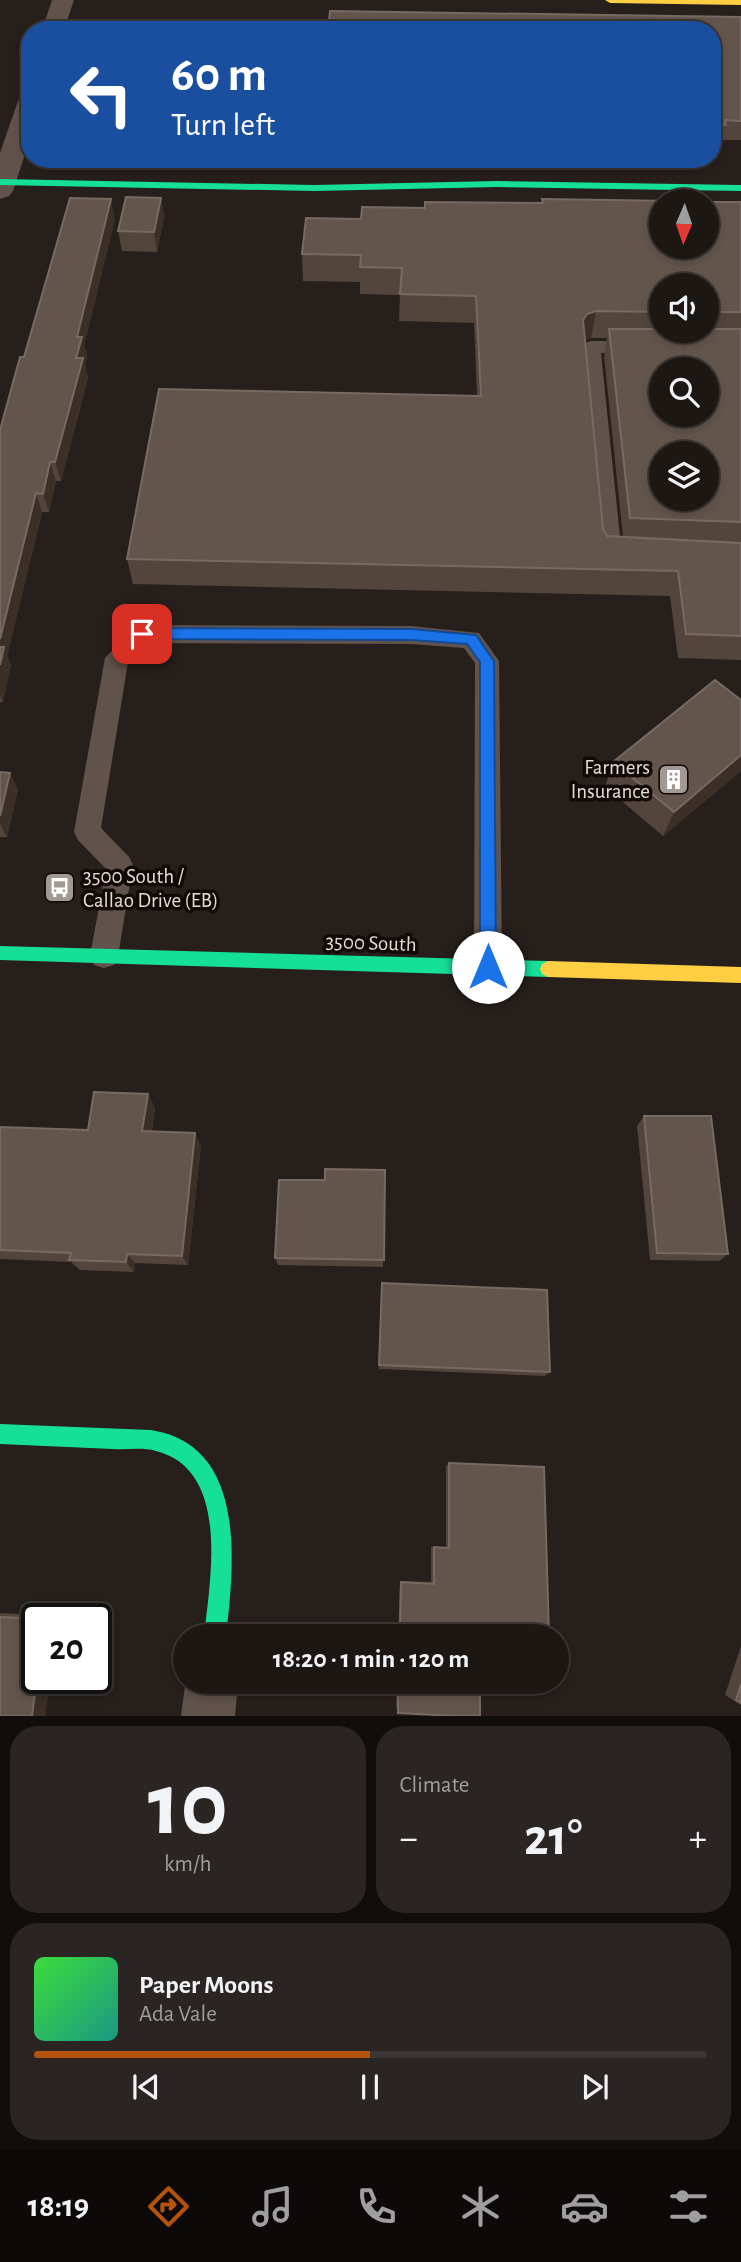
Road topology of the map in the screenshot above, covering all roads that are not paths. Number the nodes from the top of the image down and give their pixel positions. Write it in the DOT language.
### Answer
graph roads {
  1 [pos="63,0"];
  2 [pos="610,0"];
  3 [pos="741,2"];
  4 [pos="57,21"];
  5 [pos="21,128"];
  6 [pos="1,185"];
  7 [pos="741,188"];
  8 [pos="659,347"];
  9 [pos="650,555"];
  10 [pos="0,953"];
  11 [pos="104,957"];
  12 [pos="488,967"];
  13 [pos="741,975"];
  14 [pos="0,1434"];
  15 [pos="216,1624"];
  16 [pos="210,1694"];
  17 [pos="208,1716"];
  1 -- 4 [label="street"];
  2 -- 3 [label="street"];
  5 -- 6 [label="street"];
  6 -- 7 [label="street"];
  8 -- 9 [label="lane"];
  10 -- 11 [label="street, 3500 South"];
  11 -- 12 [label="street, 3500 South"];
  11 -- 12 [label="lane"];
  12 -- 13 [label="street, 3500 South"];
  14 -- 15 [label="street"];
  16 -- 17 [label="street"];
}
